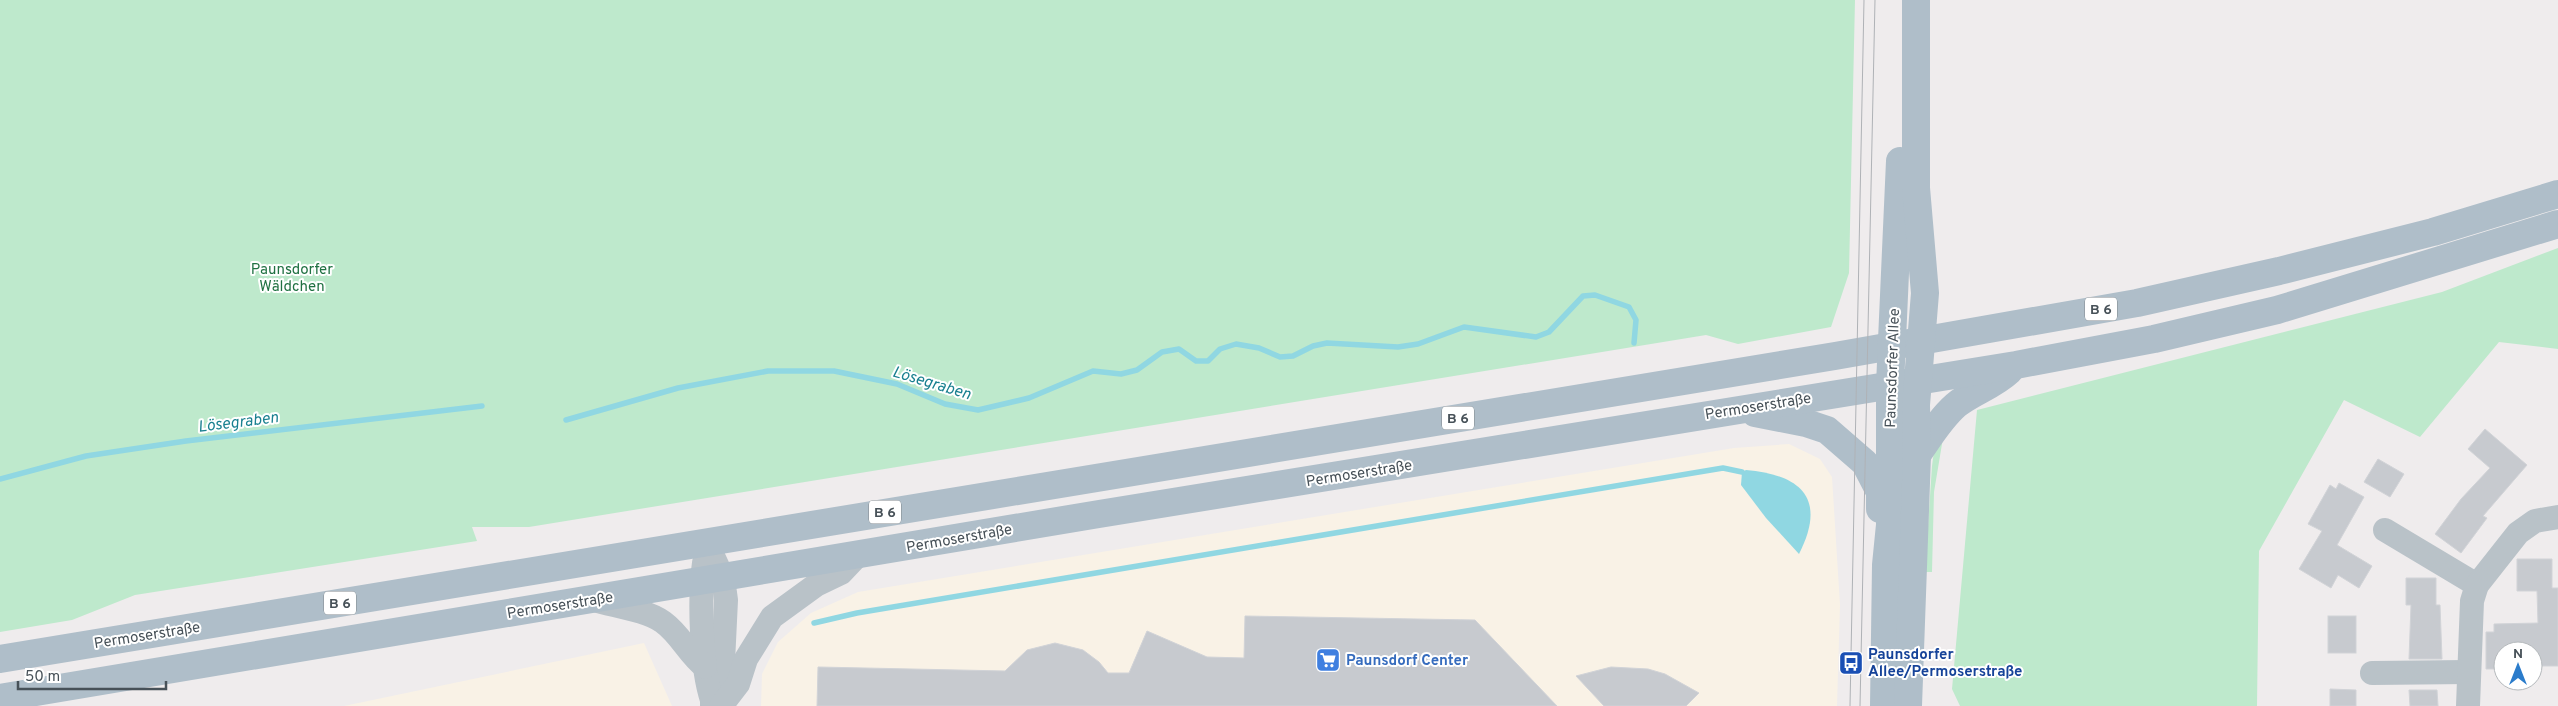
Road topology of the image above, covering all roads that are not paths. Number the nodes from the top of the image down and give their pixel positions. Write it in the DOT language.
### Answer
graph roads {
  1 [pos="1916,0"];
  2 [pos="1915,31"];
  3 [pos="2558,194"];
  4 [pos="2558,224"];
  5 [pos="1922,341"];
  6 [pos="1892,346"];
  7 [pos="2016,365"];
  8 [pos="1919,382"];
  9 [pos="1890,385"];
  10 [pos="1741,409"];
  11 [pos="1917,455"];
  12 [pos="2558,517"];
  13 [pos="2385,530"];
  14 [pos="706,541"];
  15 [pos="858,555"];
  16 [pos="1886,565"];
  17 [pos="712,580"];
  18 [pos="2477,585"];
  19 [pos="594,600"];
  20 [pos="0,659"];
  21 [pos="705,667"];
  22 [pos="2372,672"];
  23 [pos="2468,672"];
  24 [pos="0,698"];
  25 [pos="715,704"];
  26 [pos="1884,706"];
  27 [pos="1908,706"];
  28 [pos="2468,706"];
  1 -- 2 [label="main road, Paunsdorfer Allee"];
  2 -- 5 [label="main road, Paunsdorfer Allee"];
  2 -- 6 [label="main road, Paunsdorfer Allee"];
  3 -- 5 [label="main road, B 6"];
  4 -- 7 [label="main road, Permoserstraße"];
  5 -- 6 [label="main road, B 6"];
  5 -- 8 [label="main road, Paunsdorfer Allee"];
  6 -- 9 [label="main road, Paunsdorfer Allee"];
  6 -- 14 [label="main road, Permoserstraße / B 6"];
  7 -- 8 [label="main road, Permoserstraße"];
  7 -- 11 [label="main road"];
  8 -- 9 [label="main road, Permoserstraße"];
  8 -- 11 [label="main road, Paunsdorfer Allee"];
  9 -- 10 [label="main road, Permoserstraße"];
  9 -- 16 [label="main road, Paunsdorfer Allee"];
  10 -- 15 [label="main road, Permoserstraße"];
  10 -- 16 [label="main road"];
  11 -- 27 [label="main road, Paunsdorfer Allee"];
  12 -- 18 [label="street"];
  13 -- 18 [label="street"];
  14 -- 17 [label="street"];
  14 -- 20 [label="main road, Permoserstraße / B 6"];
  15 -- 17 [label="main road, Permoserstraße"];
  15 -- 25 [label="street"];
  16 -- 26 [label="main road, Paunsdorfer Allee"];
  17 -- 19 [label="main road, Permoserstraße"];
  17 -- 21 [label="street"];
  17 -- 25 [label="street"];
  18 -- 23 [label="street"];
  19 -- 21 [label="street"];
  19 -- 24 [label="main road, Permoserstraße"];
  21 -- 25 [label="street"];
  22 -- 23 [label="street"];
  23 -- 28 [label="street"];
}
